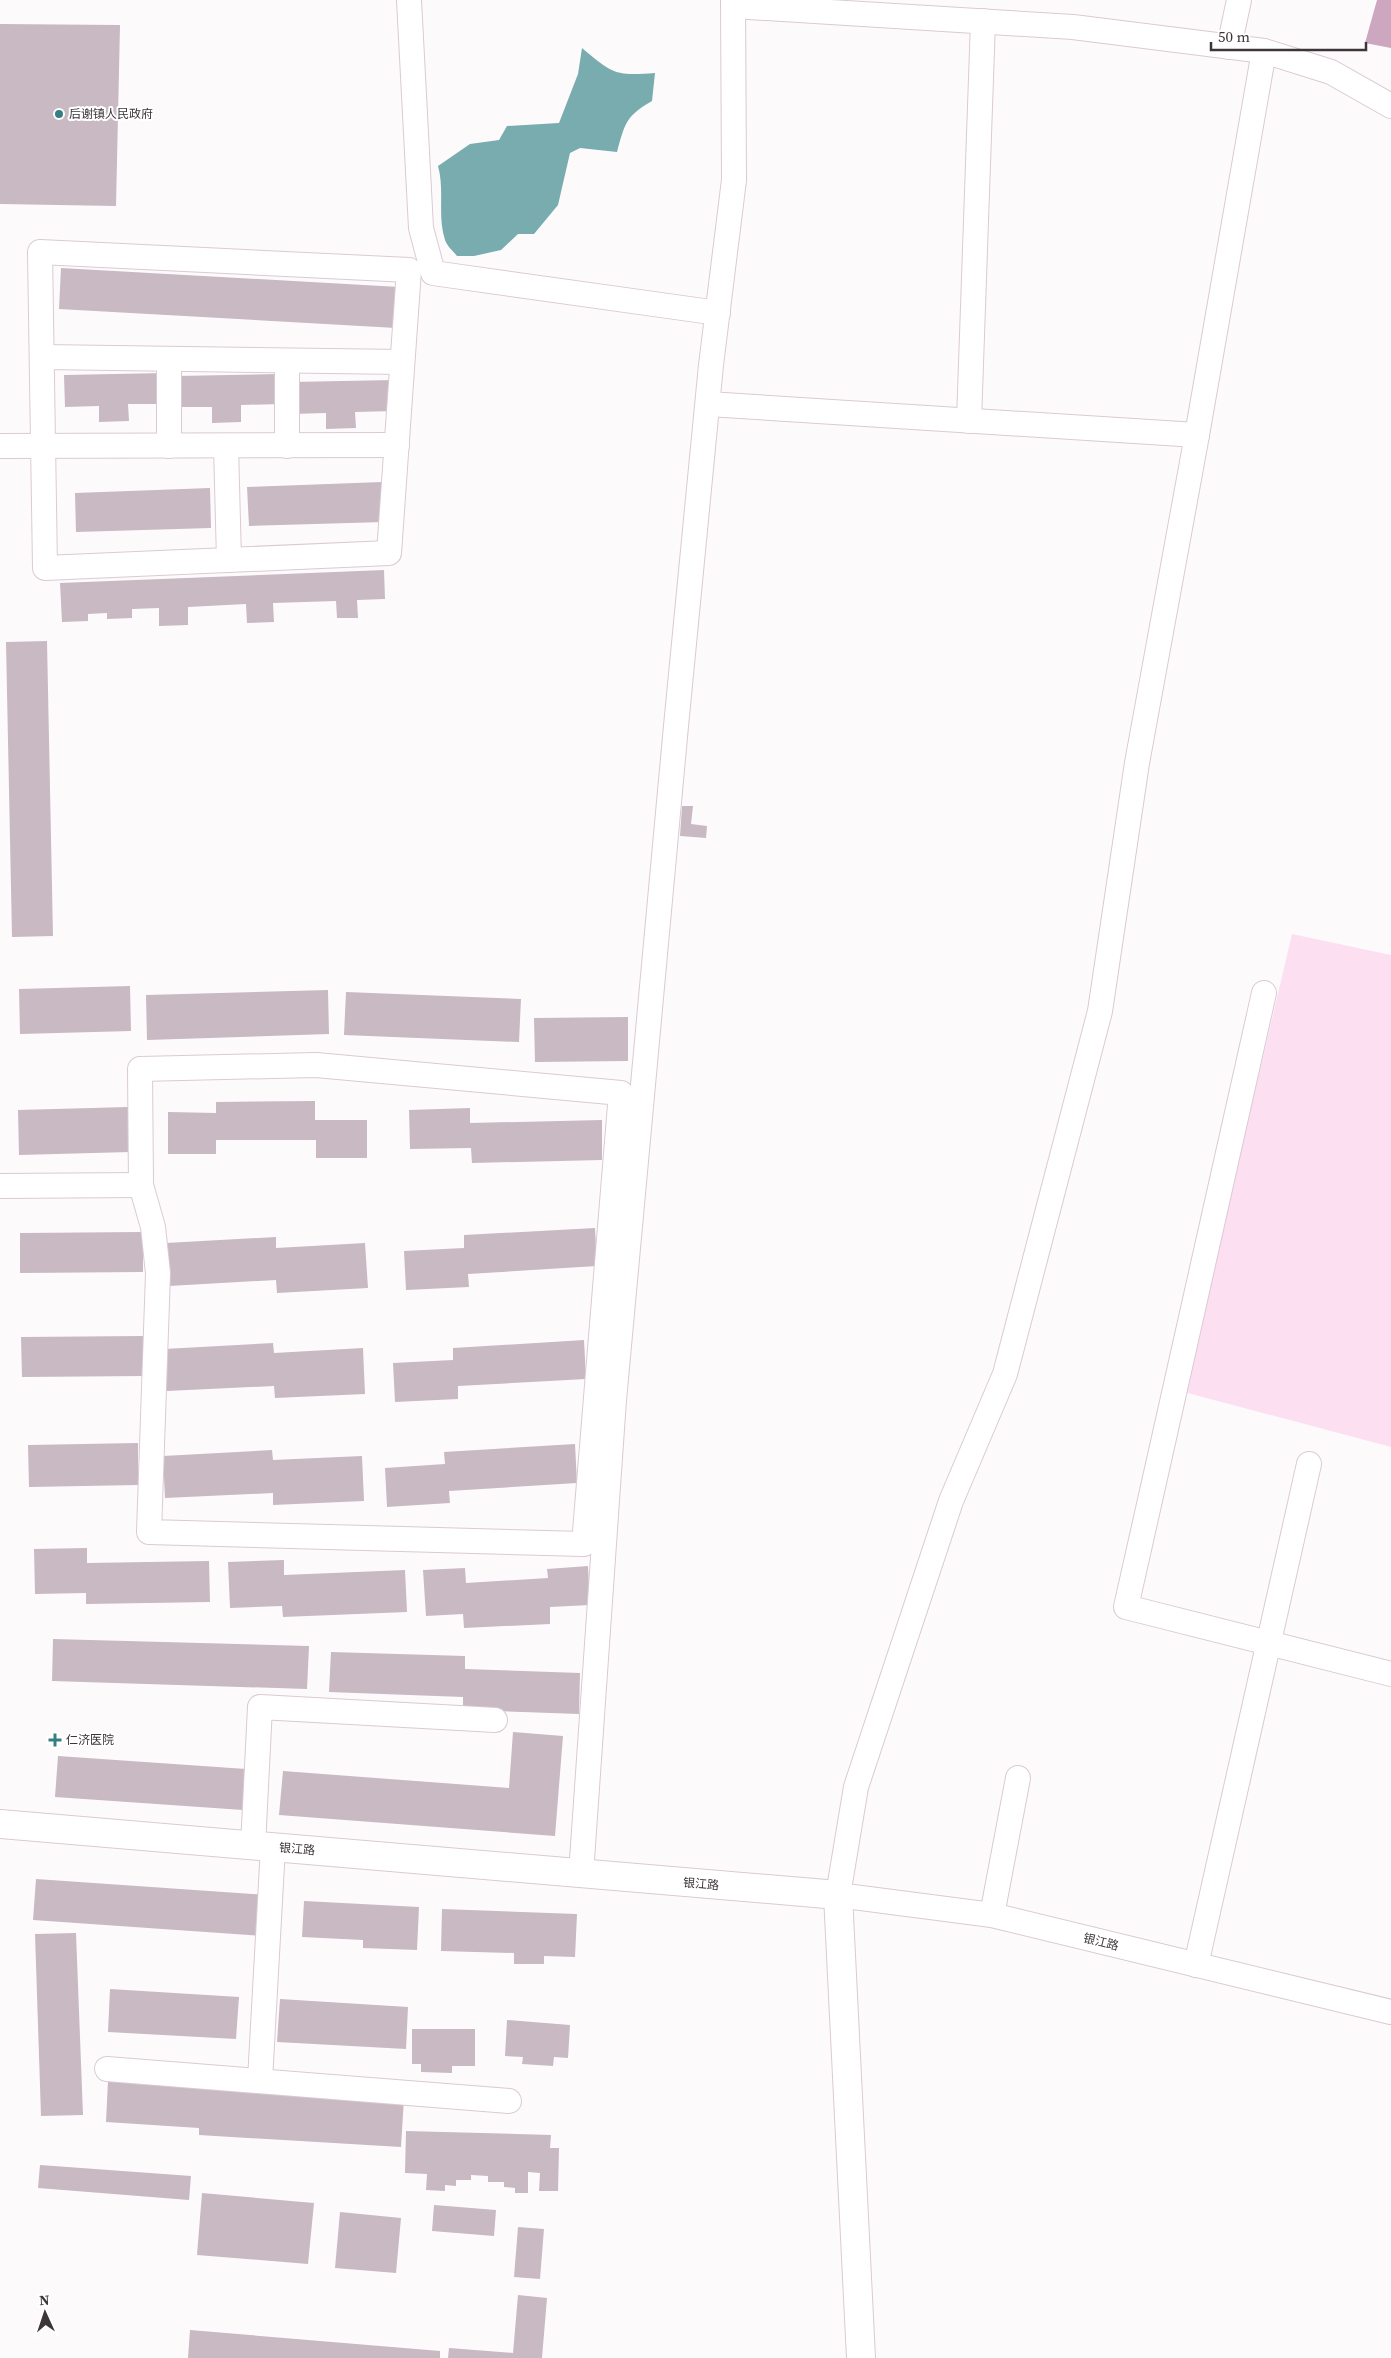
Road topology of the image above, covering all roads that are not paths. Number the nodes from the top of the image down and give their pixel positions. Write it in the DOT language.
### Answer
graph roads {
  1 [pos="409,0"];
  2 [pos="1239,0"];
  3 [pos="733,3"];
  4 [pos="983,21"];
  5 [pos="1229,47"];
  6 [pos="1264,51"];
  7 [pos="1391,106"];
  8 [pos="718,314"];
  9 [pos="43,358"];
  10 [pos="169,359"];
  11 [pos="287,361"];
  12 [pos="402,362"];
  13 [pos="708,404"];
  14 [pos="969,421"];
  15 [pos="1197,435"];
  16 [pos="397,445"];
  17 [pos="0,446"];
  18 [pos="43,446"];
  19 [pos="169,446"];
  20 [pos="226,446"];
  21 [pos="287,446"];
  22 [pos="230,560"];
  23 [pos="1264,993"];
  24 [pos="141,1185"];
  25 [pos="0,1186"];
  26 [pos="1309,1464"];
  27 [pos="1269,1643"];
  28 [pos="1391,1674"];
  29 [pos="495,1720"];
  30 [pos="1018,1778"];
  31 [pos="0,1824"];
  32 [pos="263,1847"];
  33 [pos="582,1874"];
  34 [pos="838,1896"];
  35 [pos="992,1915"];
  36 [pos="1196,1965"];
  37 [pos="1391,2011"];
  38 [pos="107,2069"];
  39 [pos="260,2080"];
  40 [pos="509,2101"];
  41 [pos="861,2358"];
  1 -- 8 [label="street"];
  2 -- 5 [label="street"];
  3 -- 4 [label="street"];
  3 -- 8 [label="street"];
  4 -- 5 [label="street"];
  4 -- 14 [label="street"];
  5 -- 6 [label="street"];
  6 -- 7 [label="street"];
  6 -- 15 [label="street"];
  8 -- 13 [label="street"];
  9 -- 10 [label="street"];
  9 -- 12 [label="street"];
  9 -- 18 [label="street"];
  10 -- 11 [label="street"];
  10 -- 19 [label="street"];
  11 -- 12 [label="street"];
  11 -- 21 [label="street"];
  12 -- 16 [label="street"];
  13 -- 14 [label="street"];
  13 -- 33 [label="street"];
  14 -- 15 [label="street"];
  15 -- 34 [label="street"];
  16 -- 21 [label="street"];
  16 -- 22 [label="street"];
  17 -- 18 [label="street"];
  18 -- 19 [label="street"];
  18 -- 22 [label="street"];
  19 -- 20 [label="street"];
  20 -- 21 [label="street"];
  20 -- 22 [label="street"];
  23 -- 27 [label="street"];
  24 -- 24 [label="street"];
  24 -- 25 [label="street"];
  26 -- 27 [label="street"];
  27 -- 28 [label="street"];
  27 -- 36 [label="street"];
  29 -- 32 [label="street"];
  30 -- 35 [label="street"];
  31 -- 32 [label="street, 银江路"];
  32 -- 33 [label="street, 银江路"];
  32 -- 39 [label="street"];
  33 -- 34 [label="street, 银江路"];
  34 -- 35 [label="street, 银江路"];
  34 -- 41 [label="street"];
  35 -- 36 [label="street, 银江路"];
  36 -- 37 [label="street, 银江路"];
  38 -- 39 [label="street"];
  39 -- 40 [label="street"];
}
